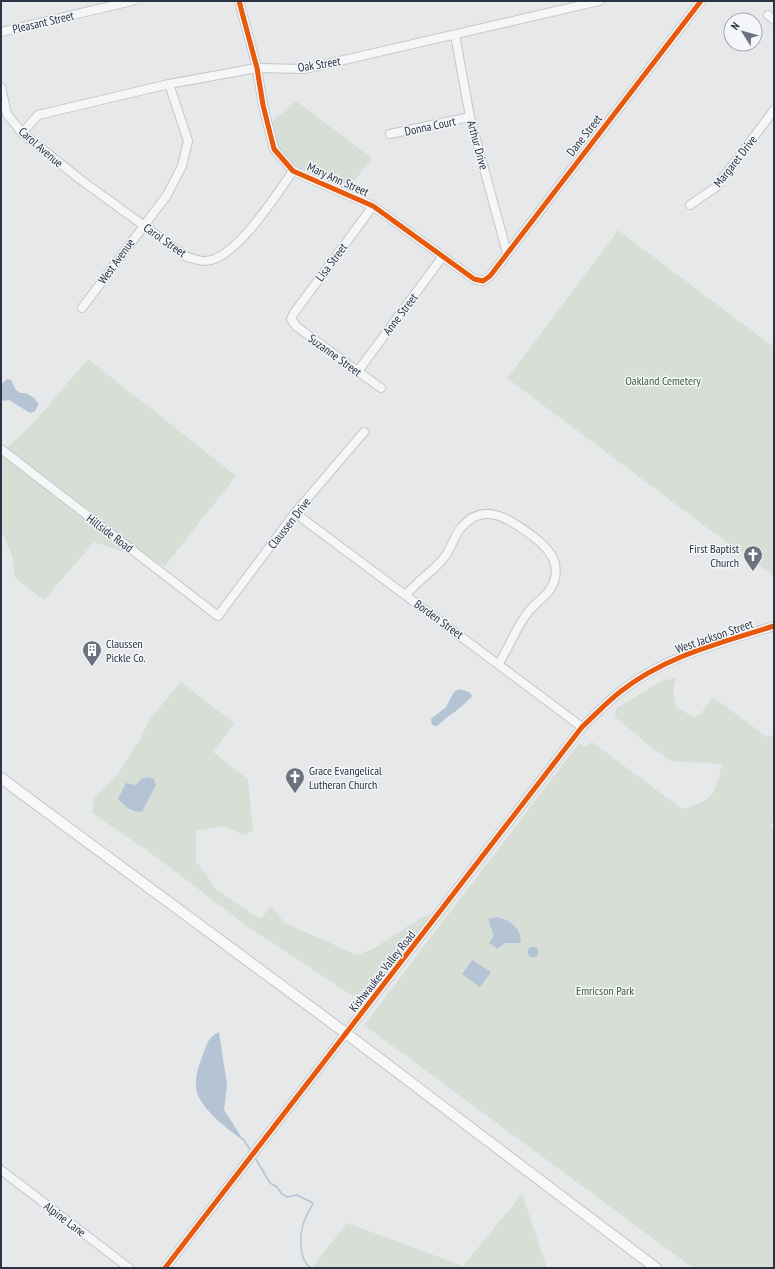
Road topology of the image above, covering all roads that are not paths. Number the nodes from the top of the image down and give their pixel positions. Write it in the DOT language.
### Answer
graph roads {
  1 [pos="132,1"];
  2 [pos="239,1"];
  3 [pos="599,1"];
  4 [pos="701,1"];
  5 [pos="1,32"];
  6 [pos="455,35"];
  7 [pos="257,68"];
  8 [pos="169,84"];
  9 [pos="1,87"];
  10 [pos="774,110"];
  11 [pos="470,117"];
  12 [pos="22,133"];
  13 [pos="390,134"];
  14 [pos="293,171"];
  15 [pos="81,180"];
  16 [pos="690,205"];
  17 [pos="373,206"];
  18 [pos="143,225"];
  19 [pos="507,253"];
  20 [pos="443,256"];
  21 [pos="483,281"];
  22 [pos="82,308"];
  23 [pos="291,319"];
  24 [pos="358,371"];
  25 [pos="381,388"];
  26 [pos="364,432"];
  27 [pos="1,449"];
  28 [pos="295,513"];
  29 [pos="406,595"];
  30 [pos="218,616"];
  31 [pos="774,626"];
  32 [pos="499,663"];
  33 [pos="620,692"];
  34 [pos="582,727"];
  35 [pos="1,778"];
  36 [pos="347,1034"];
  37 [pos="1,1170"];
  38 [pos="129,1268"];
  39 [pos="165,1268"];
  40 [pos="656,1268"];
  1 -- 5 [label="street, Pleasant Street"];
  2 -- 7 [label="street, Mary Ann Street"];
  3 -- 6 [label="street, Oak Street"];
  4 -- 19 [label="street, Dane Street"];
  6 -- 7 [label="street, Oak Street"];
  6 -- 11 [label="street, Arthur Drive"];
  7 -- 8 [label="street, Oak Street"];
  7 -- 14 [label="street, Mary Ann Street"];
  8 -- 12 [label="street, Oak Street"];
  8 -- 18 [label="street, West Avenue"];
  9 -- 12 [label="street, Carol Avenue"];
  10 -- 16 [label="street, Margaret Drive"];
  11 -- 13 [label="street, Donna Court"];
  11 -- 19 [label="street, Arthur Drive"];
  12 -- 15 [label="street, Carol Avenue"];
  14 -- 17 [label="street, Mary Ann Street"];
  14 -- 18 [label="street, Carol Street"];
  15 -- 18 [label="street, Carol Street"];
  17 -- 20 [label="street, Mary Ann Street"];
  17 -- 23 [label="street, Lisa Street"];
  18 -- 22 [label="street, West Avenue"];
  19 -- 21 [label="street, Dane Street"];
  20 -- 21 [label="street, Mary Ann Street"];
  20 -- 24 [label="street, Anne Street"];
  23 -- 24 [label="street, Suzanne Street"];
  24 -- 25 [label="street, Suzanne Street"];
  26 -- 28 [label="street, Claussen Drive"];
  27 -- 30 [label="street, Hillside Road"];
  28 -- 29 [label="street, Borden Street"];
  28 -- 30 [label="street, Claussen Drive"];
  29 -- 32 [label="street, Borden Street"];
  29 -- 32 [label="street"];
  31 -- 33 [label="street, West Jackson Street"];
  32 -- 34 [label="street, Borden Street"];
  33 -- 34 [label="street, Kishwaukee Valley Road"];
  34 -- 36 [label="street, Kishwaukee Valley Road"];
  35 -- 36 [label="main road"];
  36 -- 39 [label="street, Kishwaukee Valley Road"];
  36 -- 40 [label="main road"];
  37 -- 38 [label="street, Alpine Lane"];
}
